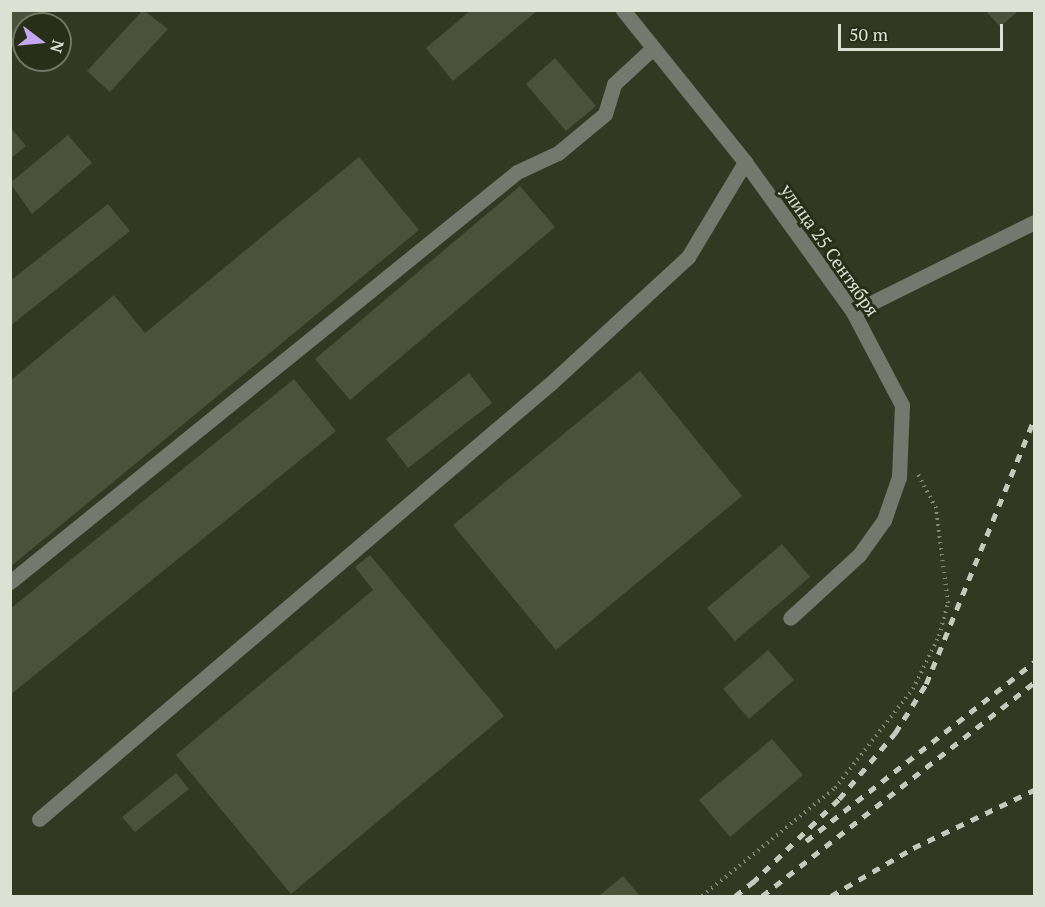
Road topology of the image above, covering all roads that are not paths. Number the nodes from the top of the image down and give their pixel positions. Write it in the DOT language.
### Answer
graph roads {
  1 [pos="623,10"];
  2 [pos="652,48"];
  3 [pos="745,162"];
  4 [pos="1035,222"];
  5 [pos="853,312"];
  6 [pos="10,582"];
  7 [pos="790,618"];
  8 [pos="39,819"];
  1 -- 2 [label="street, улица 25 Сентября"];
  2 -- 3 [label="street, улица 25 Сентября"];
  2 -- 6 [label="street"];
  3 -- 5 [label="street, улица 25 Сентября"];
  3 -- 8 [label="street"];
  4 -- 5 [label="street"];
  5 -- 7 [label="street, улица 25 Сентября"];
}
